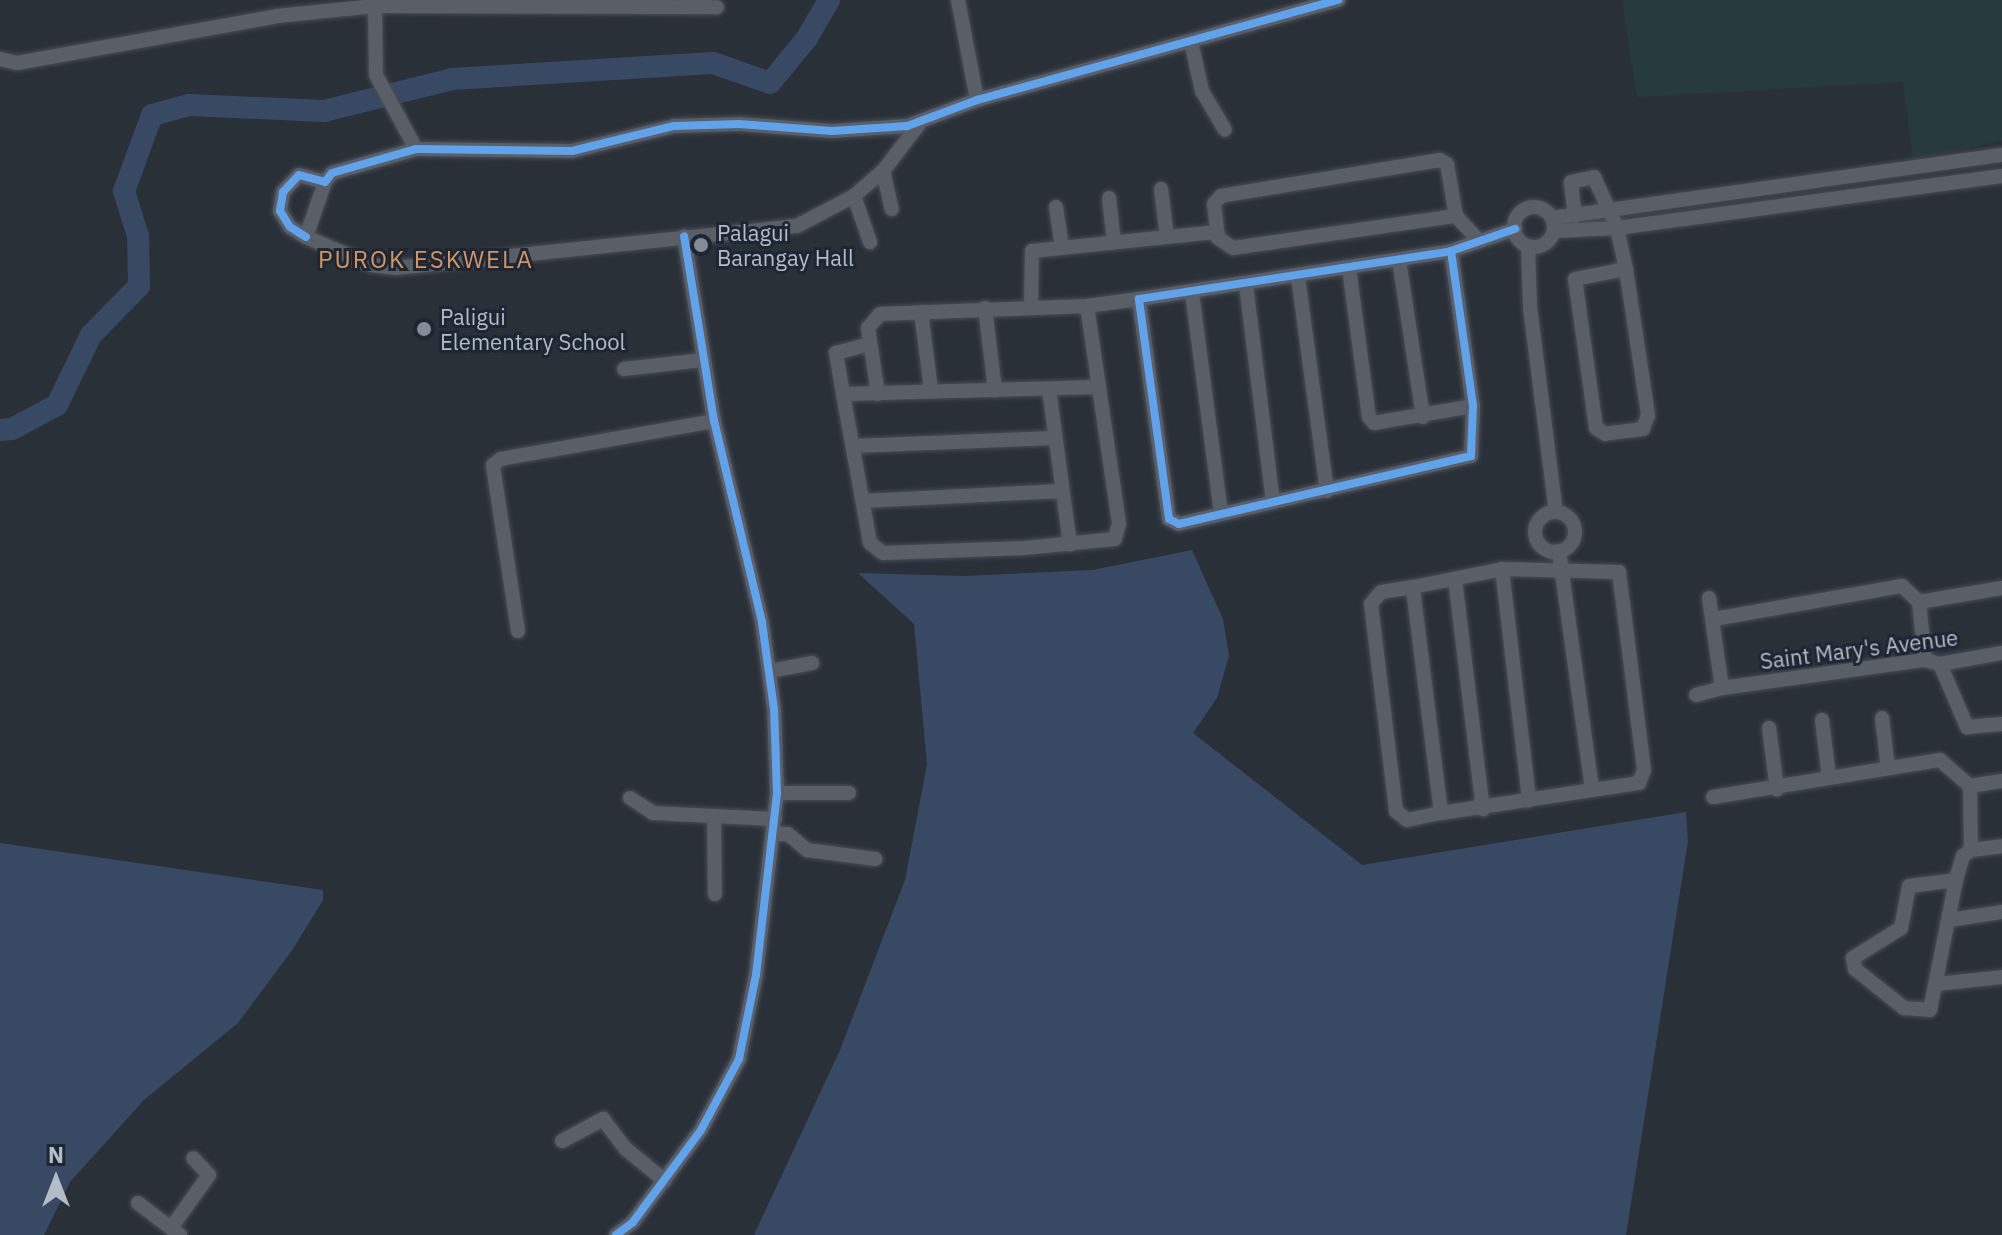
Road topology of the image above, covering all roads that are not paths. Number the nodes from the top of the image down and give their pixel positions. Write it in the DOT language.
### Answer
graph roads {
  1 [pos="274,0"];
  2 [pos="958,0"];
  3 [pos="1338,0"];
  4 [pos="375,6"];
  5 [pos="717,7"];
  6 [pos="277,16"];
  7 [pos="1191,42"];
  8 [pos="0,59"];
  9 [pos="977,100"];
  10 [pos="919,124"];
  11 [pos="1225,130"];
  12 [pos="416,149"];
  13 [pos="2002,155"];
  14 [pos="883,171"];
  15 [pos="2002,176"];
  16 [pos="1851,177"];
  17 [pos="325,182"];
  18 [pos="1161,189"];
  19 [pos="854,196"];
  20 [pos="1853,196"];
  21 [pos="1109,198"];
  22 [pos="1056,207"];
  23 [pos="892,209"];
  24 [pos="1606,213"];
  25 [pos="1456,216"];
  26 [pos="1575,216"];
  27 [pos="1553,224"];
  28 [pos="1617,228"];
  29 [pos="1515,229"];
  30 [pos="1217,232"];
  31 [pos="684,236"];
  32 [pos="306,237"];
  33 [pos="1167,237"];
  34 [pos="1479,241"];
  35 [pos="870,242"];
  36 [pos="1114,242"];
  37 [pos="1528,246"];
  38 [pos="1062,247"];
  39 [pos="1451,251"];
  40 [pos="1399,260"];
  41 [pos="1349,268"];
  42 [pos="1626,269"];
  43 [pos="1298,277"];
  44 [pos="1246,285"];
  45 [pos="1192,293"];
  46 [pos="1139,299"];
  47 [pos="1087,306"];
  48 [pos="1031,307"];
  49 [pos="985,308"];
  50 [pos="921,312"];
  51 [pos="869,344"];
  52 [pos="703,360"];
  53 [pos="624,369"];
  54 [pos="1099,387"];
  55 [pos="931,389"];
  56 [pos="1049,389"];
  57 [pos="995,390"];
  58 [pos="843,394"];
  59 [pos="878,394"];
  60 [pos="1473,406"];
  61 [pos="1423,417"];
  62 [pos="714,421"];
  63 [pos="1054,438"];
  64 [pos="854,446"];
  65 [pos="1062,491"];
  66 [pos="1327,491"];
  67 [pos="863,501"];
  68 [pos="1273,502"];
  69 [pos="1556,512"];
  70 [pos="1221,514"];
  71 [pos="1070,545"];
  72 [pos="1559,551"];
  73 [pos="1502,569"];
  74 [pos="1560,570"];
  75 [pos="1455,579"];
  76 [pos="1413,587"];
  77 [pos="2002,588"];
  78 [pos="1709,598"];
  79 [pos="1919,602"];
  80 [pos="1714,619"];
  81 [pos="518,631"];
  82 [pos="2002,653"];
  83 [pos="1925,660"];
  84 [pos="812,663"];
  85 [pos="1940,664"];
  86 [pos="770,671"];
  87 [pos="1722,688"];
  88 [pos="1696,695"];
  89 [pos="1882,718"];
  90 [pos="1822,720"];
  91 [pos="2002,724"];
  92 [pos="1769,728"];
  93 [pos="1888,768"];
  94 [pos="1829,777"];
  95 [pos="2002,781"];
  96 [pos="1970,786"];
  97 [pos="1592,789"];
  98 [pos="1777,789"];
  99 [pos="777,793"];
  100 [pos="849,793"];
  101 [pos="1713,797"];
  102 [pos="630,798"];
  103 [pos="1529,800"];
  104 [pos="1483,809"];
  105 [pos="1441,813"];
  106 [pos="714,816"];
  107 [pos="774,826"];
  108 [pos="2002,846"];
  109 [pos="1971,850"];
  110 [pos="875,859"];
  111 [pos="1956,880"];
  112 [pos="715,894"];
  113 [pos="2002,912"];
  114 [pos="1949,920"];
  115 [pos="2002,977"];
  116 [pos="1937,984"];
  117 [pos="562,1141"];
  118 [pos="193,1158"];
  119 [pos="665,1181"];
  120 [pos="138,1203"];
  121 [pos="175,1231"];
  122 [pos="616,1235"];
  1 -- 6 [label="street"];
  2 -- 9 [label="street"];
  3 -- 7 [label="street"];
  4 -- 5 [label="street"];
  4 -- 6 [label="street"];
  4 -- 12 [label="street"];
  6 -- 8 [label="street"];
  7 -- 9 [label="street"];
  7 -- 11 [label="street"];
  9 -- 10 [label="street"];
  10 -- 12 [label="street"];
  10 -- 14 [label="street"];
  12 -- 17 [label="street"];
  13 -- 16 [label="street"];
  14 -- 19 [label="street"];
  14 -- 23 [label="street"];
  15 -- 20 [label="street"];
  16 -- 20 [label="street"];
  16 -- 24 [label="street"];
  17 -- 32 [label="street"];
  17 -- 32 [label="street"];
  18 -- 33 [label="street"];
  19 -- 31 [label="street"];
  19 -- 35 [label="street"];
  20 -- 28 [label="street"];
  21 -- 36 [label="street"];
  22 -- 38 [label="street"];
  24 -- 26 [label="street"];
  24 -- 26 [label="street"];
  24 -- 28 [label="street"];
  25 -- 30 [label="street"];
  25 -- 30 [label="street"];
  25 -- 34 [label="street"];
  26 -- 27 [label="street"];
  27 -- 28 [label="street"];
  27 -- 29 [label="street"];
  27 -- 37 [label="street"];
  28 -- 42 [label="street"];
  29 -- 34 [label="street"];
  29 -- 37 [label="street"];
  30 -- 33 [label="street"];
  31 -- 32 [label="street"];
  31 -- 52 [label="street"];
  33 -- 36 [label="street"];
  34 -- 39 [label="street"];
  36 -- 38 [label="street"];
  37 -- 69 [label="street"];
  38 -- 48 [label="street"];
  39 -- 40 [label="street"];
  39 -- 60 [label="street"];
  40 -- 41 [label="street"];
  40 -- 61 [label="street"];
  41 -- 43 [label="street"];
  41 -- 61 [label="street"];
  42 -- 42 [label="street"];
  43 -- 44 [label="street"];
  43 -- 66 [label="street"];
  44 -- 45 [label="street"];
  44 -- 68 [label="street"];
  45 -- 46 [label="street"];
  45 -- 70 [label="street"];
  46 -- 47 [label="street"];
  46 -- 70 [label="street"];
  47 -- 48 [label="street"];
  47 -- 54 [label="street"];
  48 -- 49 [label="street"];
  49 -- 50 [label="street"];
  49 -- 57 [label="street"];
  50 -- 51 [label="street"];
  50 -- 55 [label="street"];
  51 -- 58 [label="street"];
  51 -- 59 [label="street"];
  52 -- 53 [label="street"];
  52 -- 62 [label="street"];
  54 -- 56 [label="street"];
  54 -- 71 [label="street"];
  55 -- 57 [label="street"];
  55 -- 59 [label="street"];
  56 -- 57 [label="street"];
  56 -- 63 [label="street"];
  58 -- 59 [label="street"];
  58 -- 64 [label="street"];
  60 -- 61 [label="street"];
  60 -- 66 [label="street"];
  62 -- 81 [label="street"];
  62 -- 86 [label="street"];
  63 -- 64 [label="street"];
  63 -- 65 [label="street"];
  64 -- 67 [label="street"];
  65 -- 67 [label="street"];
  65 -- 71 [label="street"];
  66 -- 68 [label="street"];
  67 -- 71 [label="street"];
  68 -- 70 [label="street"];
  69 -- 72 [label="street"];
  69 -- 72 [label="street"];
  72 -- 74 [label="street"];
  73 -- 74 [label="street"];
  73 -- 75 [label="street"];
  73 -- 103 [label="street"];
  74 -- 97 [label="street"];
  74 -- 97 [label="street"];
  75 -- 76 [label="street"];
  75 -- 104 [label="street"];
  76 -- 105 [label="street"];
  76 -- 105 [label="street"];
  77 -- 79 [label="street"];
  78 -- 80 [label="street"];
  79 -- 80 [label="street"];
  79 -- 83 [label="street"];
  80 -- 87 [label="street"];
  82 -- 85 [label="street, Saint Mary's Avenue"];
  83 -- 85 [label="street, Saint Mary's Avenue"];
  83 -- 87 [label="street, Saint Mary's Avenue"];
  84 -- 86 [label="street"];
  85 -- 91 [label="street"];
  86 -- 99 [label="street"];
  87 -- 88 [label="street, Saint Mary's Avenue"];
  89 -- 93 [label="street"];
  90 -- 94 [label="street"];
  92 -- 98 [label="street"];
  93 -- 94 [label="street"];
  93 -- 96 [label="street"];
  94 -- 98 [label="street"];
  95 -- 96 [label="street"];
  96 -- 109 [label="street"];
  97 -- 103 [label="street"];
  98 -- 101 [label="street"];
  99 -- 100 [label="street"];
  99 -- 107 [label="street"];
  102 -- 106 [label="street"];
  103 -- 104 [label="street"];
  104 -- 105 [label="street"];
  106 -- 107 [label="street"];
  106 -- 112 [label="street"];
  107 -- 110 [label="street"];
  107 -- 119 [label="street"];
  108 -- 109 [label="street"];
  109 -- 111 [label="street"];
  111 -- 114 [label="street"];
  111 -- 116 [label="street"];
  113 -- 114 [label="street"];
  114 -- 116 [label="street"];
  115 -- 116 [label="street"];
  117 -- 119 [label="street"];
  118 -- 121 [label="street"];
  119 -- 122 [label="street"];
  120 -- 121 [label="street"];
}
